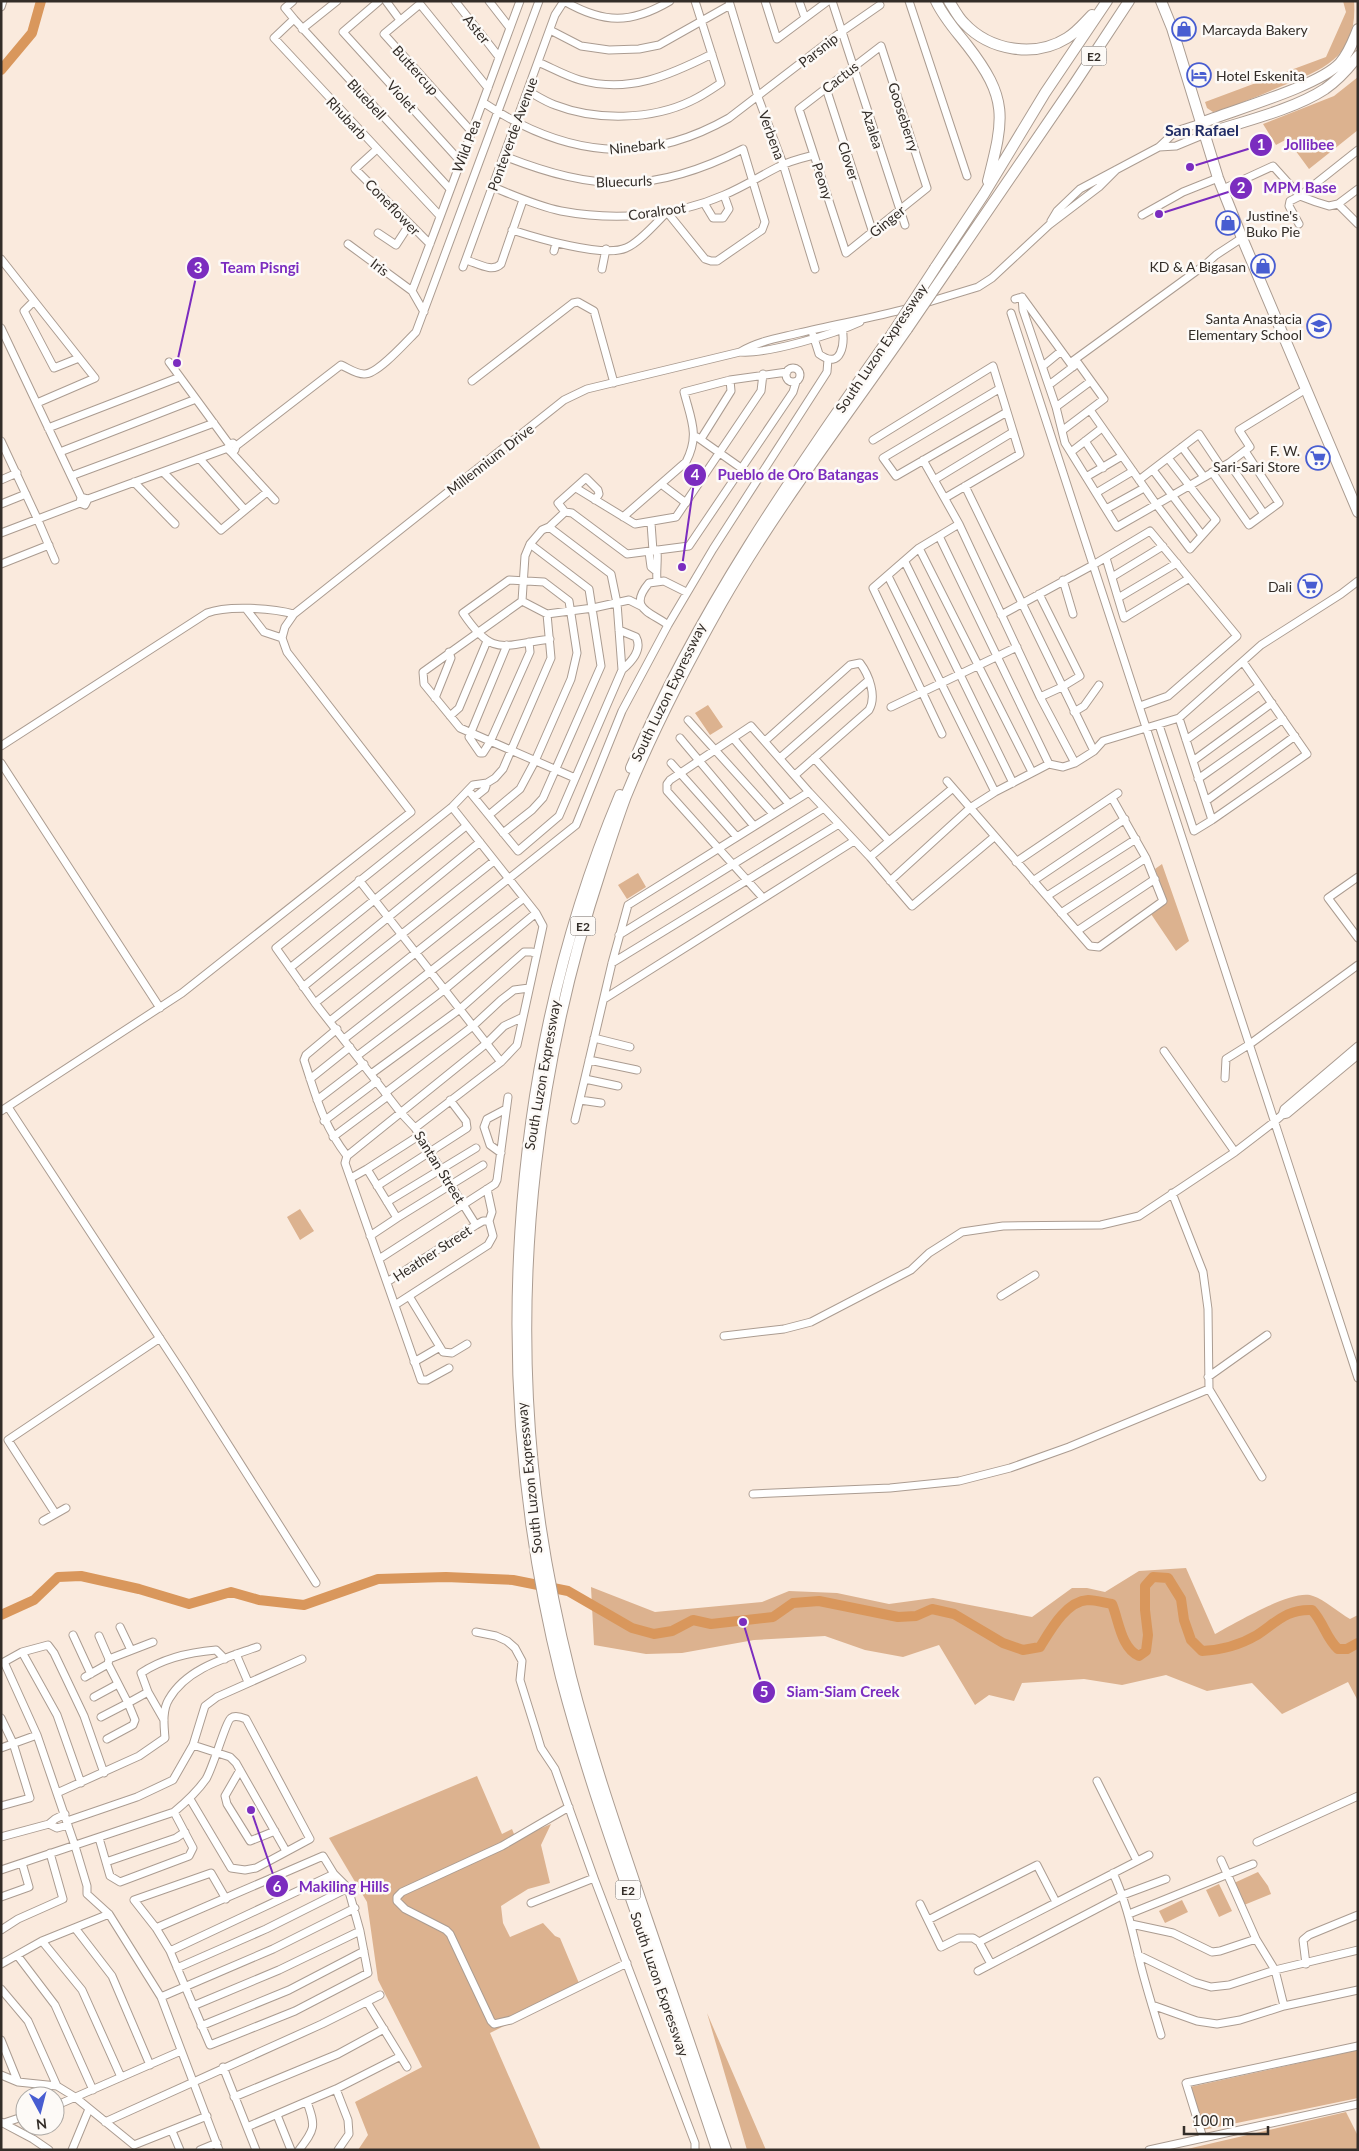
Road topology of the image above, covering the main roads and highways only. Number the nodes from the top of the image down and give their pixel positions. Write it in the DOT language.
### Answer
graph roads {
  1 [pos="936,1"];
  2 [pos="949,1"];
  3 [pos="1106,1"];
  4 [pos="1129,1"];
  5 [pos="1161,1"];
  6 [pos="1358,29"];
  7 [pos="1358,56"];
  8 [pos="1201,123"];
  9 [pos="1204,134"];
  10 [pos="985,193"];
  11 [pos="1358,512"];
  12 [pos="543,1562"];
  13 [pos="717,2150"];
  14 [pos="726,2150"];
  1 -- 10 [label="highway"];
  2 -- 3 [label="highway"];
  3 -- 10 [label="highway, South Luzon Expressway / E2"];
  4 -- 12 [label="highway, South Luzon Expressway / E2, bridge"];
  5 -- 8 [label="highway"];
  6 -- 8 [label="highway"];
  7 -- 9 [label="highway"];
  8 -- 9 [label="highway"];
  9 -- 11 [label="highway"];
  10 -- 12 [label="highway, South Luzon Expressway / E2, bridge"];
  12 -- 13 [label="highway, South Luzon Expressway / E2"];
  12 -- 14 [label="highway, South Luzon Expressway / E2"];
}
